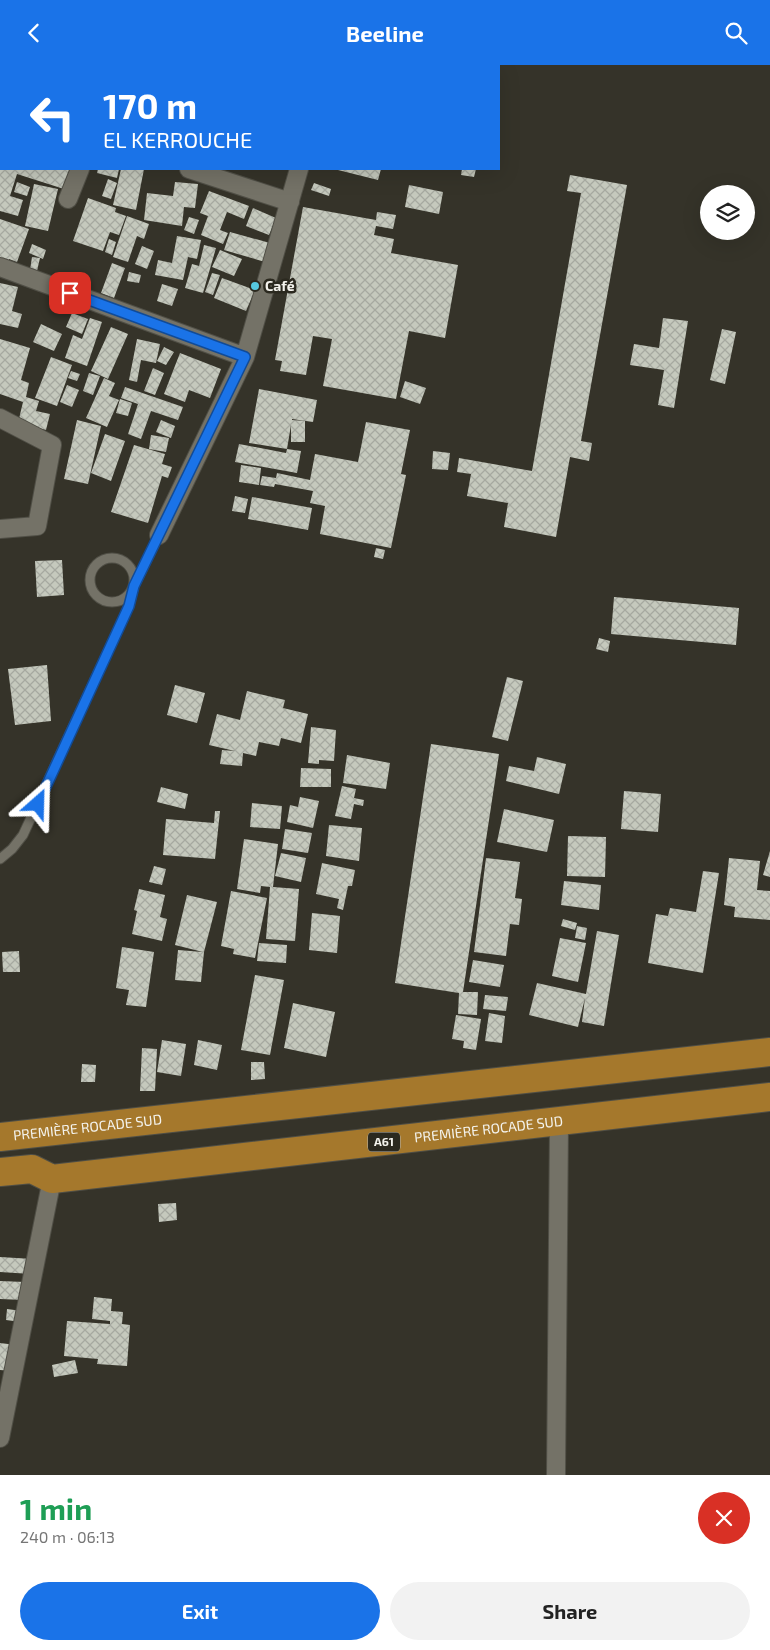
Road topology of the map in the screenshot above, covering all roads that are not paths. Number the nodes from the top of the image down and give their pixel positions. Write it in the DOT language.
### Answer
graph roads {
  1 [pos="80,170"];
  2 [pos="192,170"];
  3 [pos="299,170"];
  4 [pos="68,199"];
  5 [pos="290,202"];
  6 [pos="0,267"];
  7 [pos="245,357"];
  8 [pos="0,418"];
  9 [pos="0,529"];
  10 [pos="159,535"];
  11 [pos="134,586"];
  12 [pos="0,859"];
  13 [pos="770,1052"];
  14 [pos="770,1097"];
  15 [pos="559,1123"];
  16 [pos="0,1137"];
  17 [pos="0,1172"];
  18 [pos="52,1179"];
  19 [pos="0,1438"];
  20 [pos="556,1475"];
  1 -- 4 [label="street"];
  2 -- 5 [label="street"];
  3 -- 5 [label="street"];
  5 -- 7 [label="street"];
  6 -- 7 [label="street"];
  7 -- 10 [label="street"];
  8 -- 9 [label="street"];
  10 -- 11 [label="lane"];
  11 -- 11 [label="lane"];
  11 -- 12 [label="lane"];
  13 -- 16 [label="highway, PREMIÈRE ROCADE SUD"];
  14 -- 15 [label="highway, PREMIÈRE ROCADE SUD / A61"];
  15 -- 18 [label="highway, PREMIÈRE ROCADE SUD / A61"];
  15 -- 20 [label="street"];
  17 -- 18 [label="highway, PREMIÈRE ROCADE SUD / A61"];
  18 -- 19 [label="street"];
}
